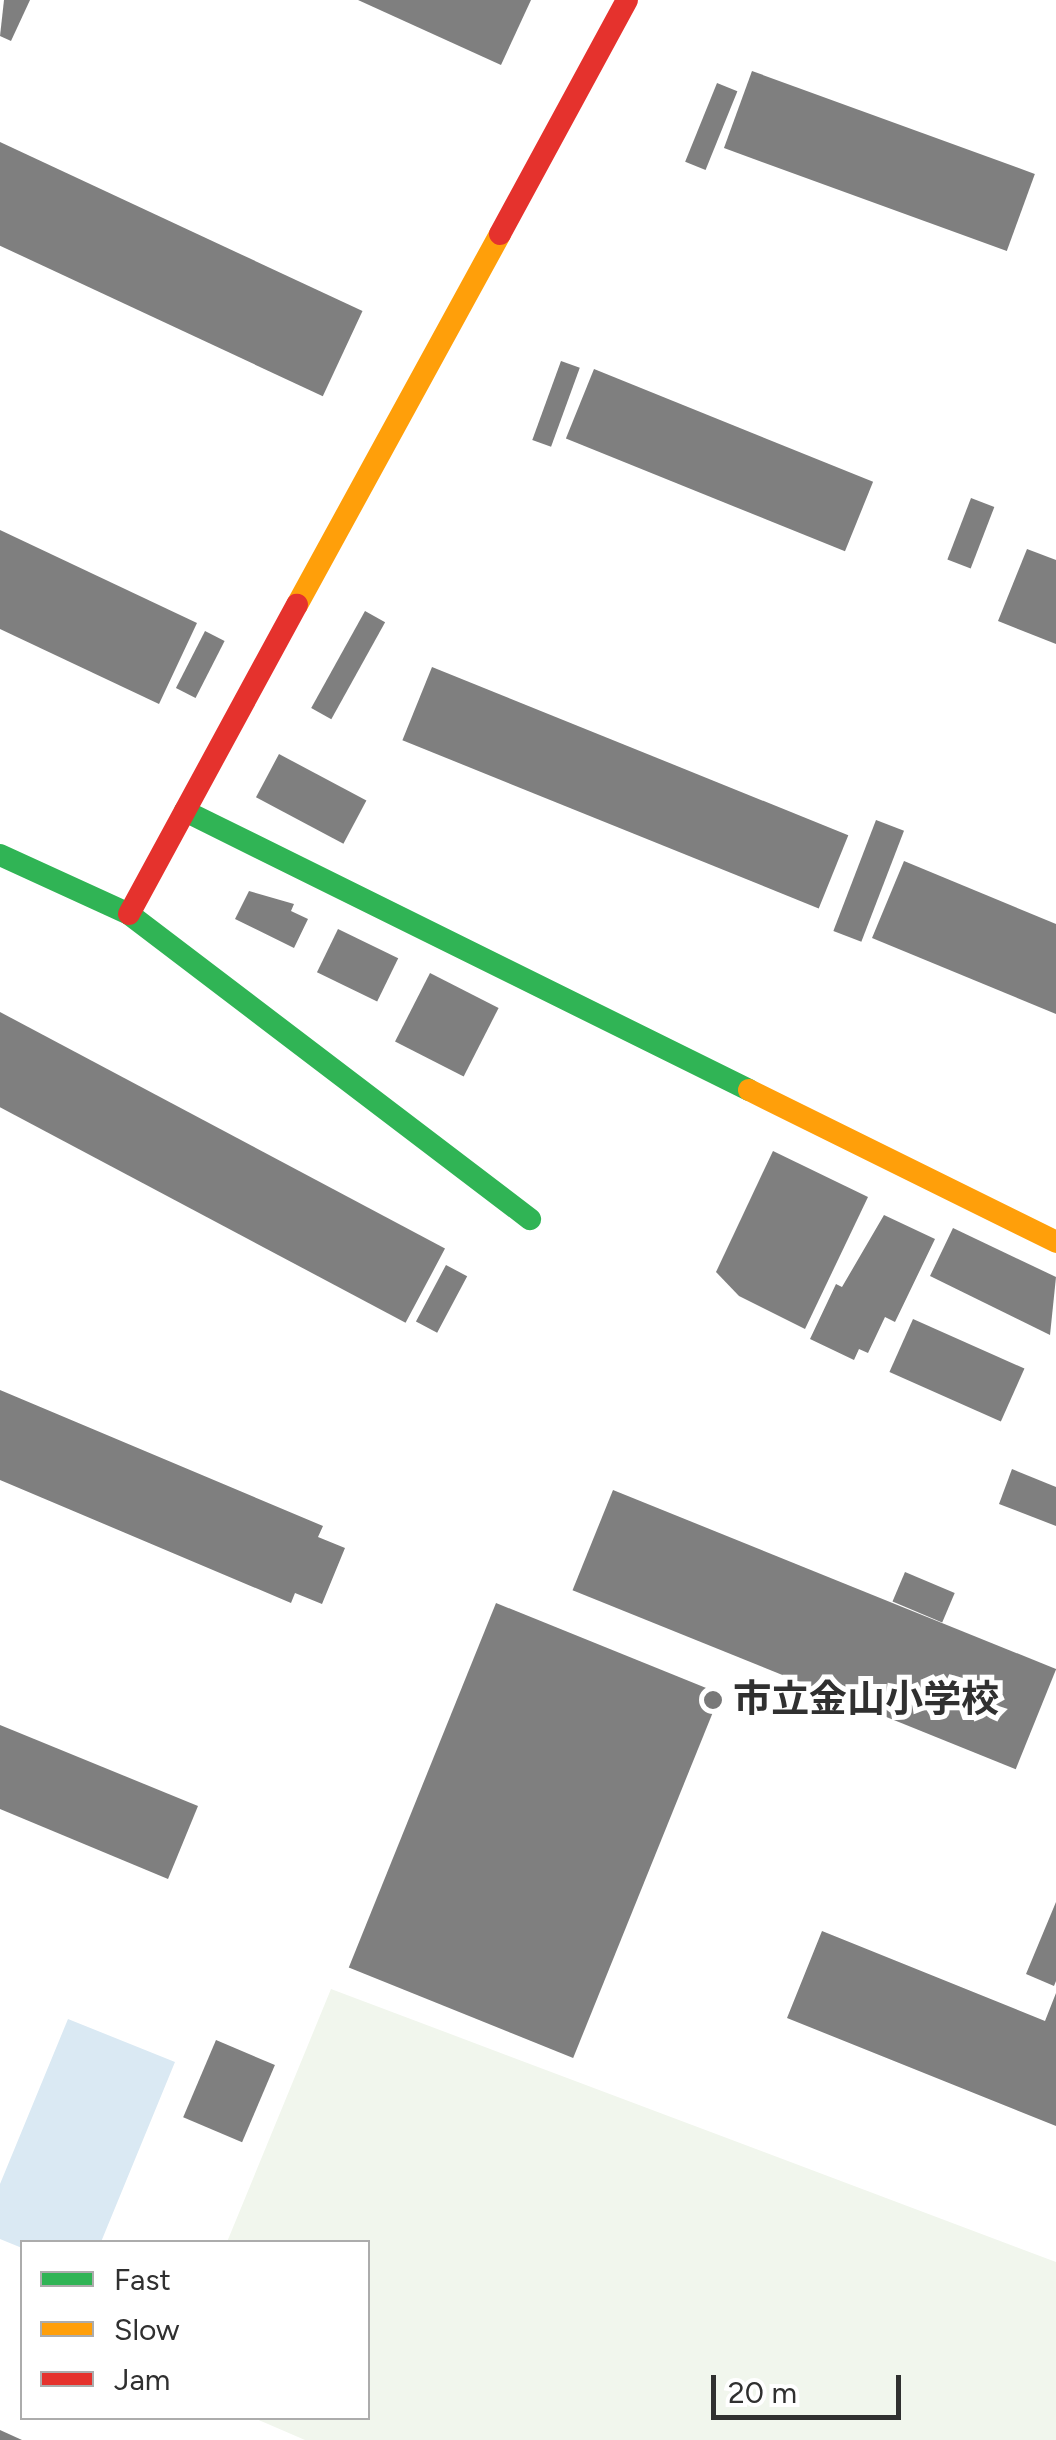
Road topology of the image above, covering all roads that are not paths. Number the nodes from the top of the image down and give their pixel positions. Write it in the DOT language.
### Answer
graph roads {
  1 [pos="626,0"];
  2 [pos="185,811"];
  3 [pos="0,854"];
  4 [pos="129,914"];
  5 [pos="530,1219"];
  6 [pos="1056,1242"];
  1 -- 2 [label="street"];
  2 -- 4 [label="street"];
  2 -- 6 [label="street"];
  3 -- 4 [label="street"];
  4 -- 5 [label="street"];
}
